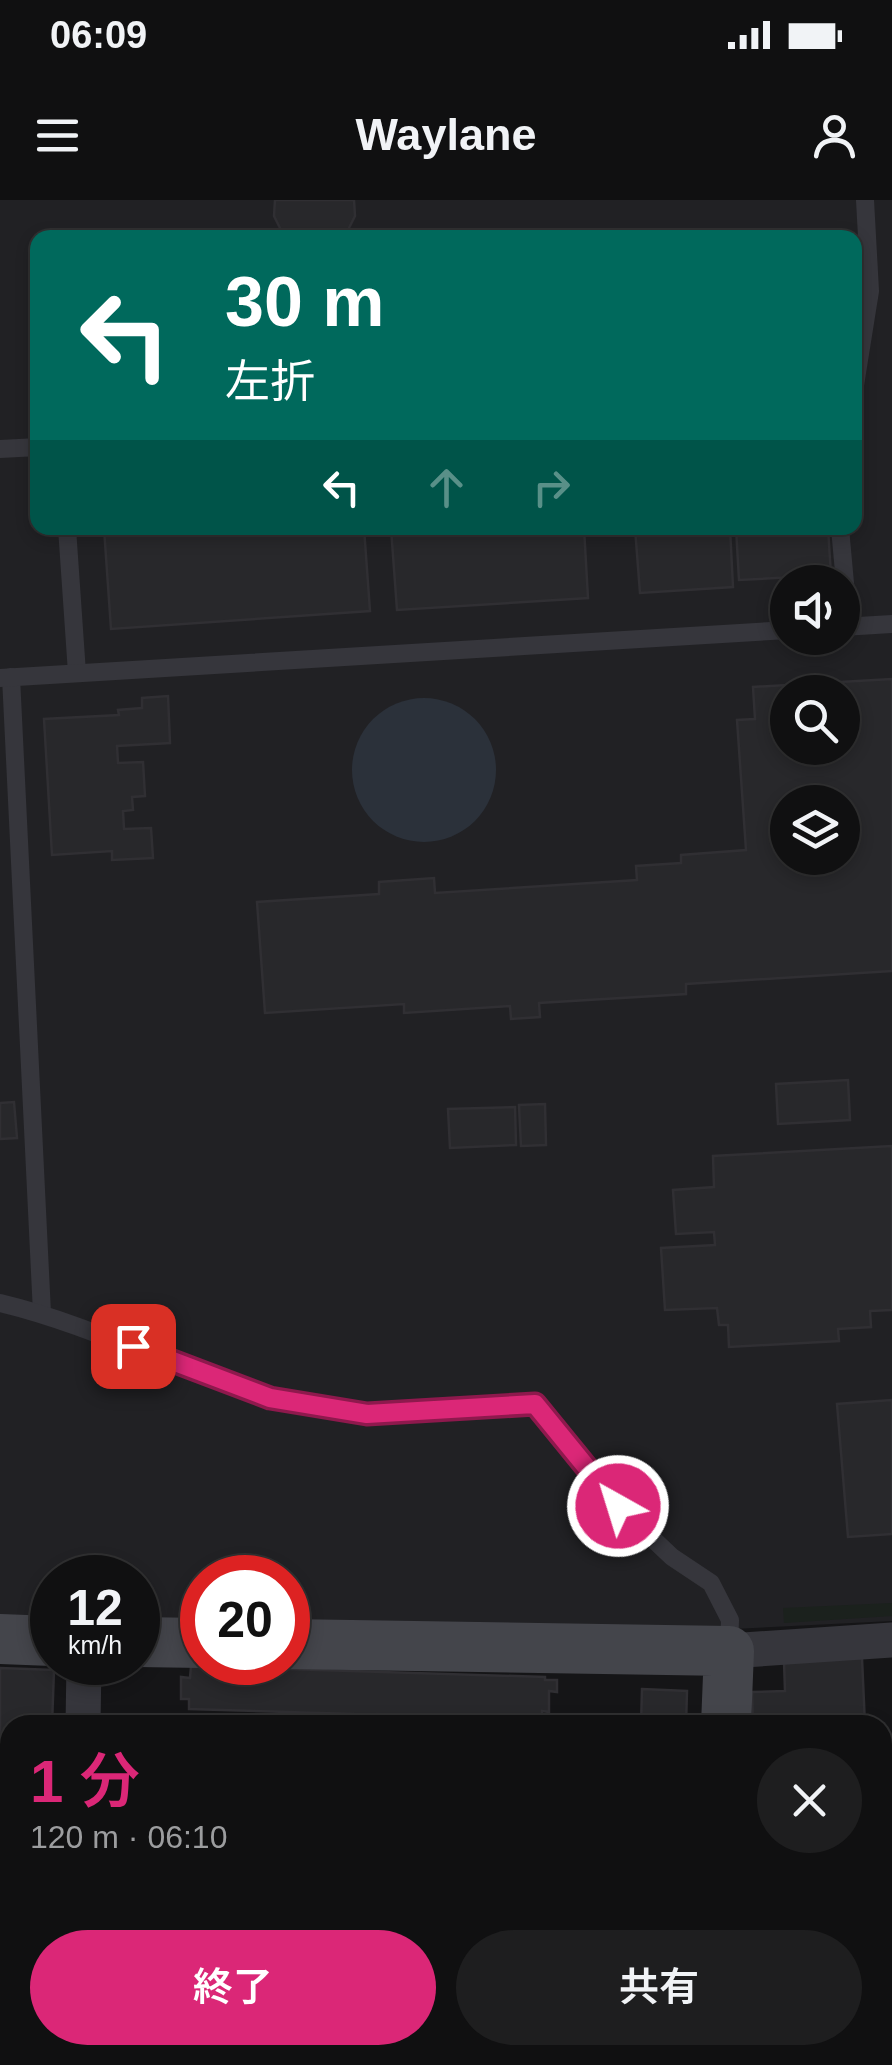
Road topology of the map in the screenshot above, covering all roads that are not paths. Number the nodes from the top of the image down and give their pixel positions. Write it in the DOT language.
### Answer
graph roads {
  1 [pos="865,200"];
  2 [pos="862,341"];
  3 [pos="30,447"];
  4 [pos="0,448"];
  5 [pos="67,535"];
  6 [pos="840,535"];
  7 [pos="842,565"];
  8 [pos="892,624"];
  9 [pos="860,626"];
  10 [pos="770,631"];
  11 [pos="77,674"];
  12 [pos="6,678"];
  13 [pos="0,1304"];
  14 [pos="42,1313"];
  15 [pos="0,1639"];
  16 [pos="30,1640"];
  17 [pos="892,1640"];
  18 [pos="310,1644"];
  19 [pos="729,1651"];
  20 [pos="84,1685"];
  21 [pos="84,1715"];
  22 [pos="726,1715"];
  1 -- 2 [label="lane"];
  3 -- 4 [label="lane"];
  5 -- 11 [label="lane"];
  6 -- 7 [label="lane"];
  8 -- 9 [label="lane"];
  10 -- 11 [label="lane"];
  11 -- 12 [label="lane"];
  12 -- 14 [label="lane"];
  13 -- 14 [label="lane"];
  14 -- 19 [label="lane"];
  15 -- 16 [label="street"];
  17 -- 19 [label="street"];
  18 -- 19 [label="street"];
  19 -- 22 [label="street"];
  20 -- 21 [label="street"];
}
